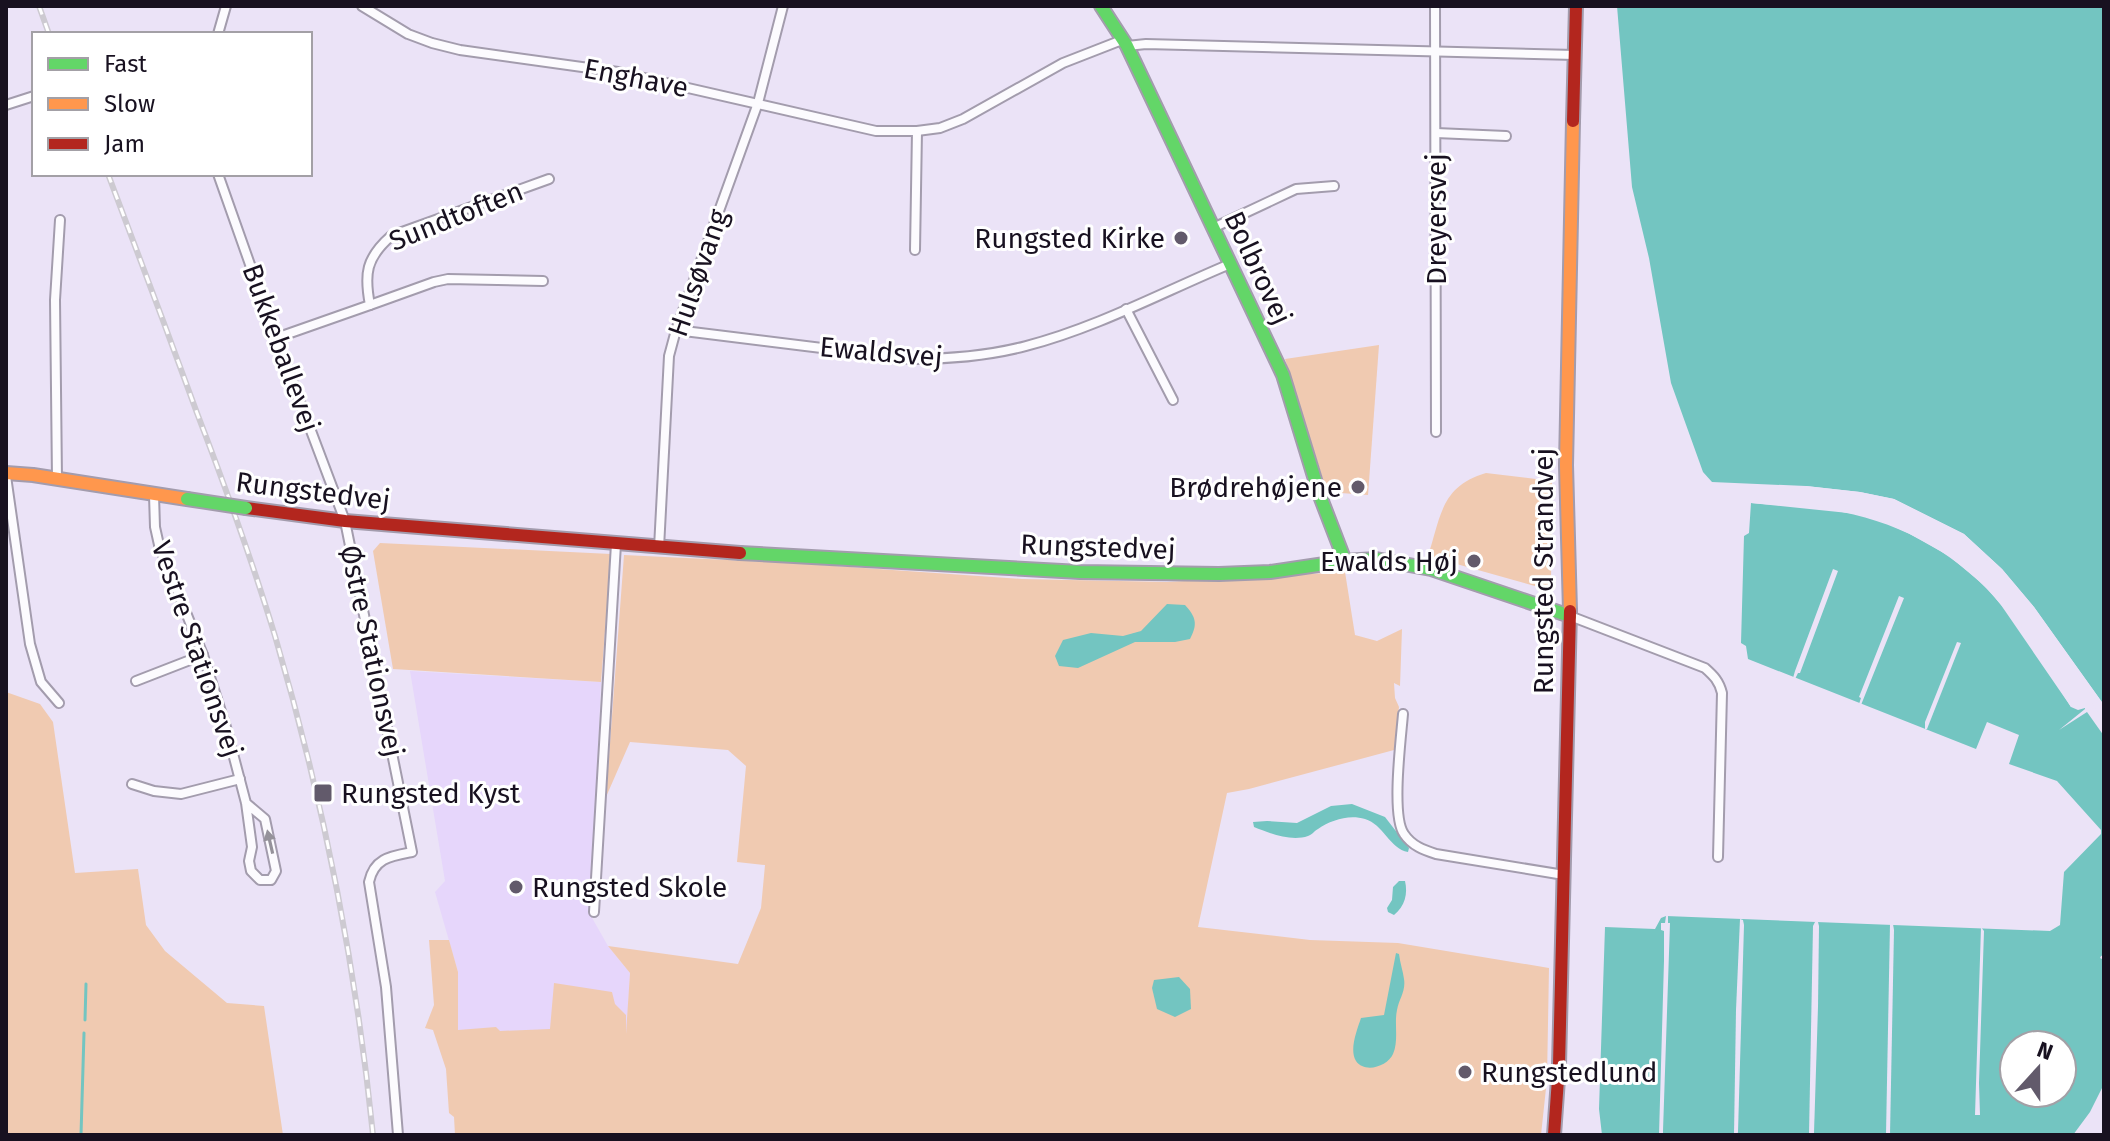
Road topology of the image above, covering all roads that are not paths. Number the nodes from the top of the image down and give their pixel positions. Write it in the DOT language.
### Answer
graph roads {
  1 [pos="226,6"];
  2 [pos="362,6"];
  3 [pos="783,6"];
  4 [pos="1101,6"];
  5 [pos="1435,6"];
  6 [pos="1576,6"];
  7 [pos="219,32"];
  8 [pos="1125,43"];
  9 [pos="1435,51"];
  10 [pos="1575,55"];
  11 [pos="32,97"];
  12 [pos="758,103"];
  13 [pos="6,105"];
  14 [pos="917,131"];
  15 [pos="1436,133"];
  16 [pos="1506,136"];
  17 [pos="219,176"];
  18 [pos="549,179"];
  19 [pos="1334,186"];
  20 [pos="60,220"];
  21 [pos="1213,228"];
  22 [pos="915,250"];
  23 [pos="1230,264"];
  24 [pos="543,281"];
  25 [pos="370,305"];
  26 [pos="1126,309"];
  27 [pos="676,330"];
  28 [pos="276,338"];
  29 [pos="1173,400"];
  30 [pos="1436,432"];
  31 [pos="6,474"];
  32 [pos="57,479"];
  33 [pos="154,495"];
  34 [pos="345,521"];
  35 [pos="616,544"];
  36 [pos="659,548"];
  37 [pos="1345,561"];
  38 [pos="1570,616"];
  39 [pos="203,655"];
  40 [pos="136,681"];
  41 [pos="59,703"];
  42 [pos="1403,714"];
  43 [pos="240,779"];
  44 [pos="132,784"];
  45 [pos="246,803"];
  46 [pos="1718,857"];
  47 [pos="1564,875"];
  48 [pos="594,912"];
  49 [pos="398,1135"];
  50 [pos="1554,1135"];
  1 -- 7 [label="street"];
  2 -- 12 [label="street, Enghave"];
  3 -- 12 [label="street, Hulsøvang"];
  4 -- 8 [label="main road, Bolbrovej"];
  5 -- 9 [label="street, Dreyersvej"];
  6 -- 10 [label="main road, Rungsted Strandvej"];
  8 -- 9 [label="street, Enghave"];
  8 -- 14 [label="street, Enghave"];
  8 -- 21 [label="main road, Bolbrovej"];
  9 -- 10 [label="street, Enghave"];
  9 -- 15 [label="street, Dreyersvej"];
  10 -- 38 [label="main road, Rungsted Strandvej"];
  11 -- 13 [label="street"];
  12 -- 14 [label="street, Enghave"];
  12 -- 27 [label="street, Hulsøvang"];
  14 -- 22 [label="street"];
  15 -- 16 [label="street"];
  15 -- 30 [label="street, Dreyersvej"];
  17 -- 28 [label="street, Bukkeballevej"];
  18 -- 25 [label="street, Sundtoften"];
  19 -- 21 [label="street"];
  20 -- 32 [label="street"];
  21 -- 23 [label="main road, Bolbrovej"];
  23 -- 26 [label="street, Ewaldsvej"];
  23 -- 37 [label="main road, Bolbrovej"];
  24 -- 25 [label="street"];
  25 -- 28 [label="street"];
  26 -- 27 [label="street, Ewaldsvej"];
  26 -- 29 [label="street"];
  27 -- 36 [label="street, Hulsøvang"];
  28 -- 34 [label="street, Bukkeballevej"];
  31 -- 32 [label="main road, Rungstedvej"];
  31 -- 41 [label="street"];
  32 -- 33 [label="main road, Rungstedvej"];
  33 -- 34 [label="main road, Rungstedvej, bridge"];
  33 -- 39 [label="street, Vestre Stationsvej"];
  34 -- 35 [label="main road, Rungstedvej"];
  34 -- 49 [label="street, Østre Stationsvej"];
  35 -- 36 [label="main road, Rungstedvej"];
  35 -- 48 [label="street"];
  36 -- 37 [label="main road, Rungstedvej"];
  37 -- 38 [label="main road, Rungstedvej"];
  38 -- 46 [label="street"];
  38 -- 47 [label="main road, Rungsted Strandvej"];
  39 -- 40 [label="street"];
  39 -- 43 [label="street, Vestre Stationsvej"];
  42 -- 47 [label="street"];
  43 -- 44 [label="street"];
  43 -- 45 [label="street, Vestre Stationsvej"];
  45 -- 45 [label="street, Vestre Stationsvej, one-way"];
  47 -- 50 [label="main road, Rungsted Strandvej"];
}
